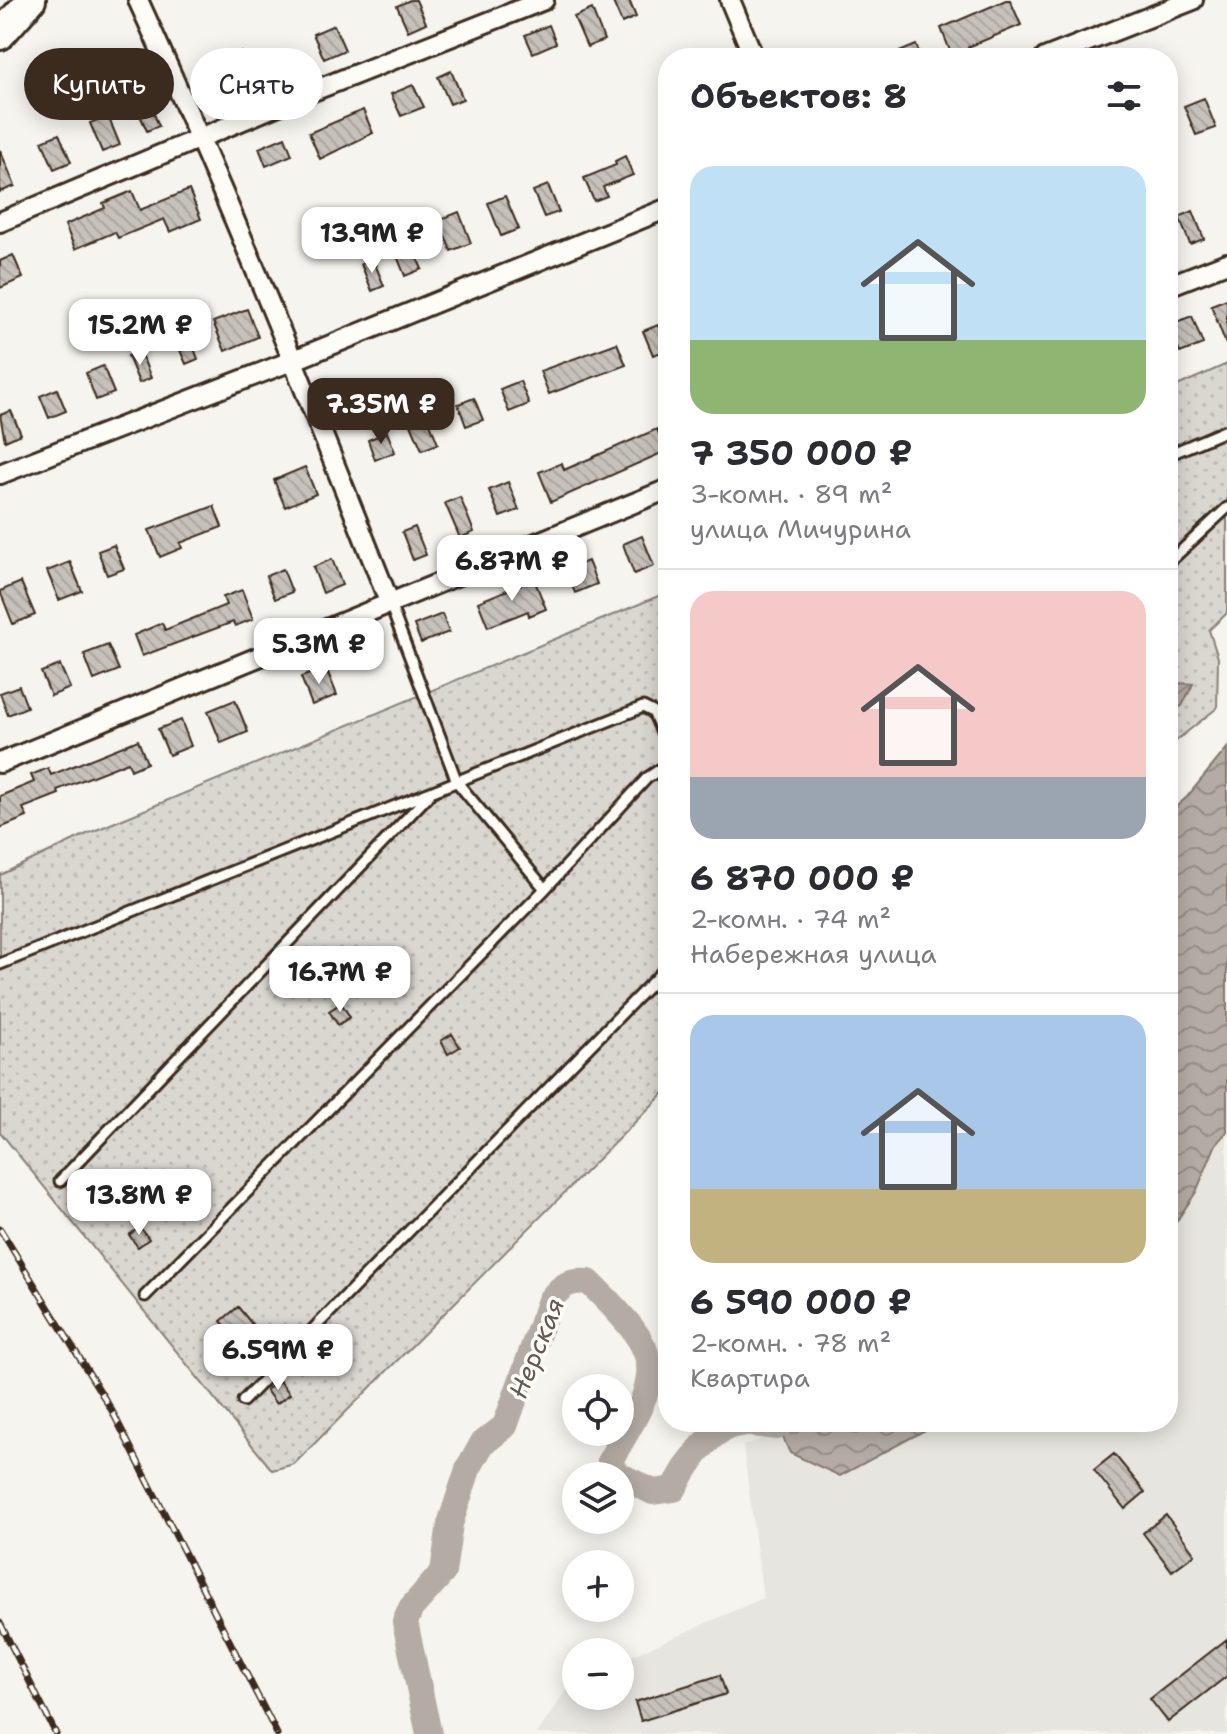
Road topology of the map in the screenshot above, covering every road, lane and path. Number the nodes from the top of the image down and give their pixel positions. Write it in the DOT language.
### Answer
graph roads {
  1 [pos="31,0"];
  2 [pos="138,0"];
  3 [pos="544,0"];
  4 [pos="730,0"];
  5 [pos="1193,0"];
  6 [pos="0,35"];
  7 [pos="750,48"];
  8 [pos="1071,48"];
  9 [pos="201,137"];
  10 [pos="658,212"];
  11 [pos="0,222"];
  12 [pos="1227,263"];
  13 [pos="1178,282"];
  14 [pos="294,360"];
  15 [pos="1227,430"];
  16 [pos="1178,451"];
  17 [pos="0,474"];
  18 [pos="658,493"];
  19 [pos="1227,508"];
  20 [pos="1178,554"];
  21 [pos="390,604"];
  22 [pos="658,723"];
  23 [pos="0,763"];
  24 [pos="658,771"];
  25 [pos="457,782"];
  26 [pos="432,793"];
  27 [pos="545,889"];
  28 [pos="0,964"];
  29 [pos="658,976"];
  30 [pos="60,1181"];
  31 [pos="145,1296"];
  32 [pos="243,1401"];
  1 -- 6 [label="highway"];
  2 -- 9 [label="street"];
  3 -- 9 [label="street"];
  4 -- 7 [label="street"];
  5 -- 8 [label="street"];
  9 -- 11 [label="street"];
  9 -- 14 [label="street"];
  10 -- 14 [label="street"];
  12 -- 13 [label="street"];
  14 -- 17 [label="street"];
  14 -- 21 [label="street"];
  15 -- 16 [label="lane"];
  18 -- 21 [label="street"];
  19 -- 20 [label="lane"];
  21 -- 23 [label="street"];
  21 -- 25 [label="lane"];
  22 -- 25 [label="lane"];
  24 -- 27 [label="lane"];
  25 -- 26 [label="lane"];
  25 -- 27 [label="lane"];
  26 -- 28 [label="lane"];
  26 -- 30 [label="lane"];
  27 -- 31 [label="lane"];
  29 -- 32 [label="lane"];
}
